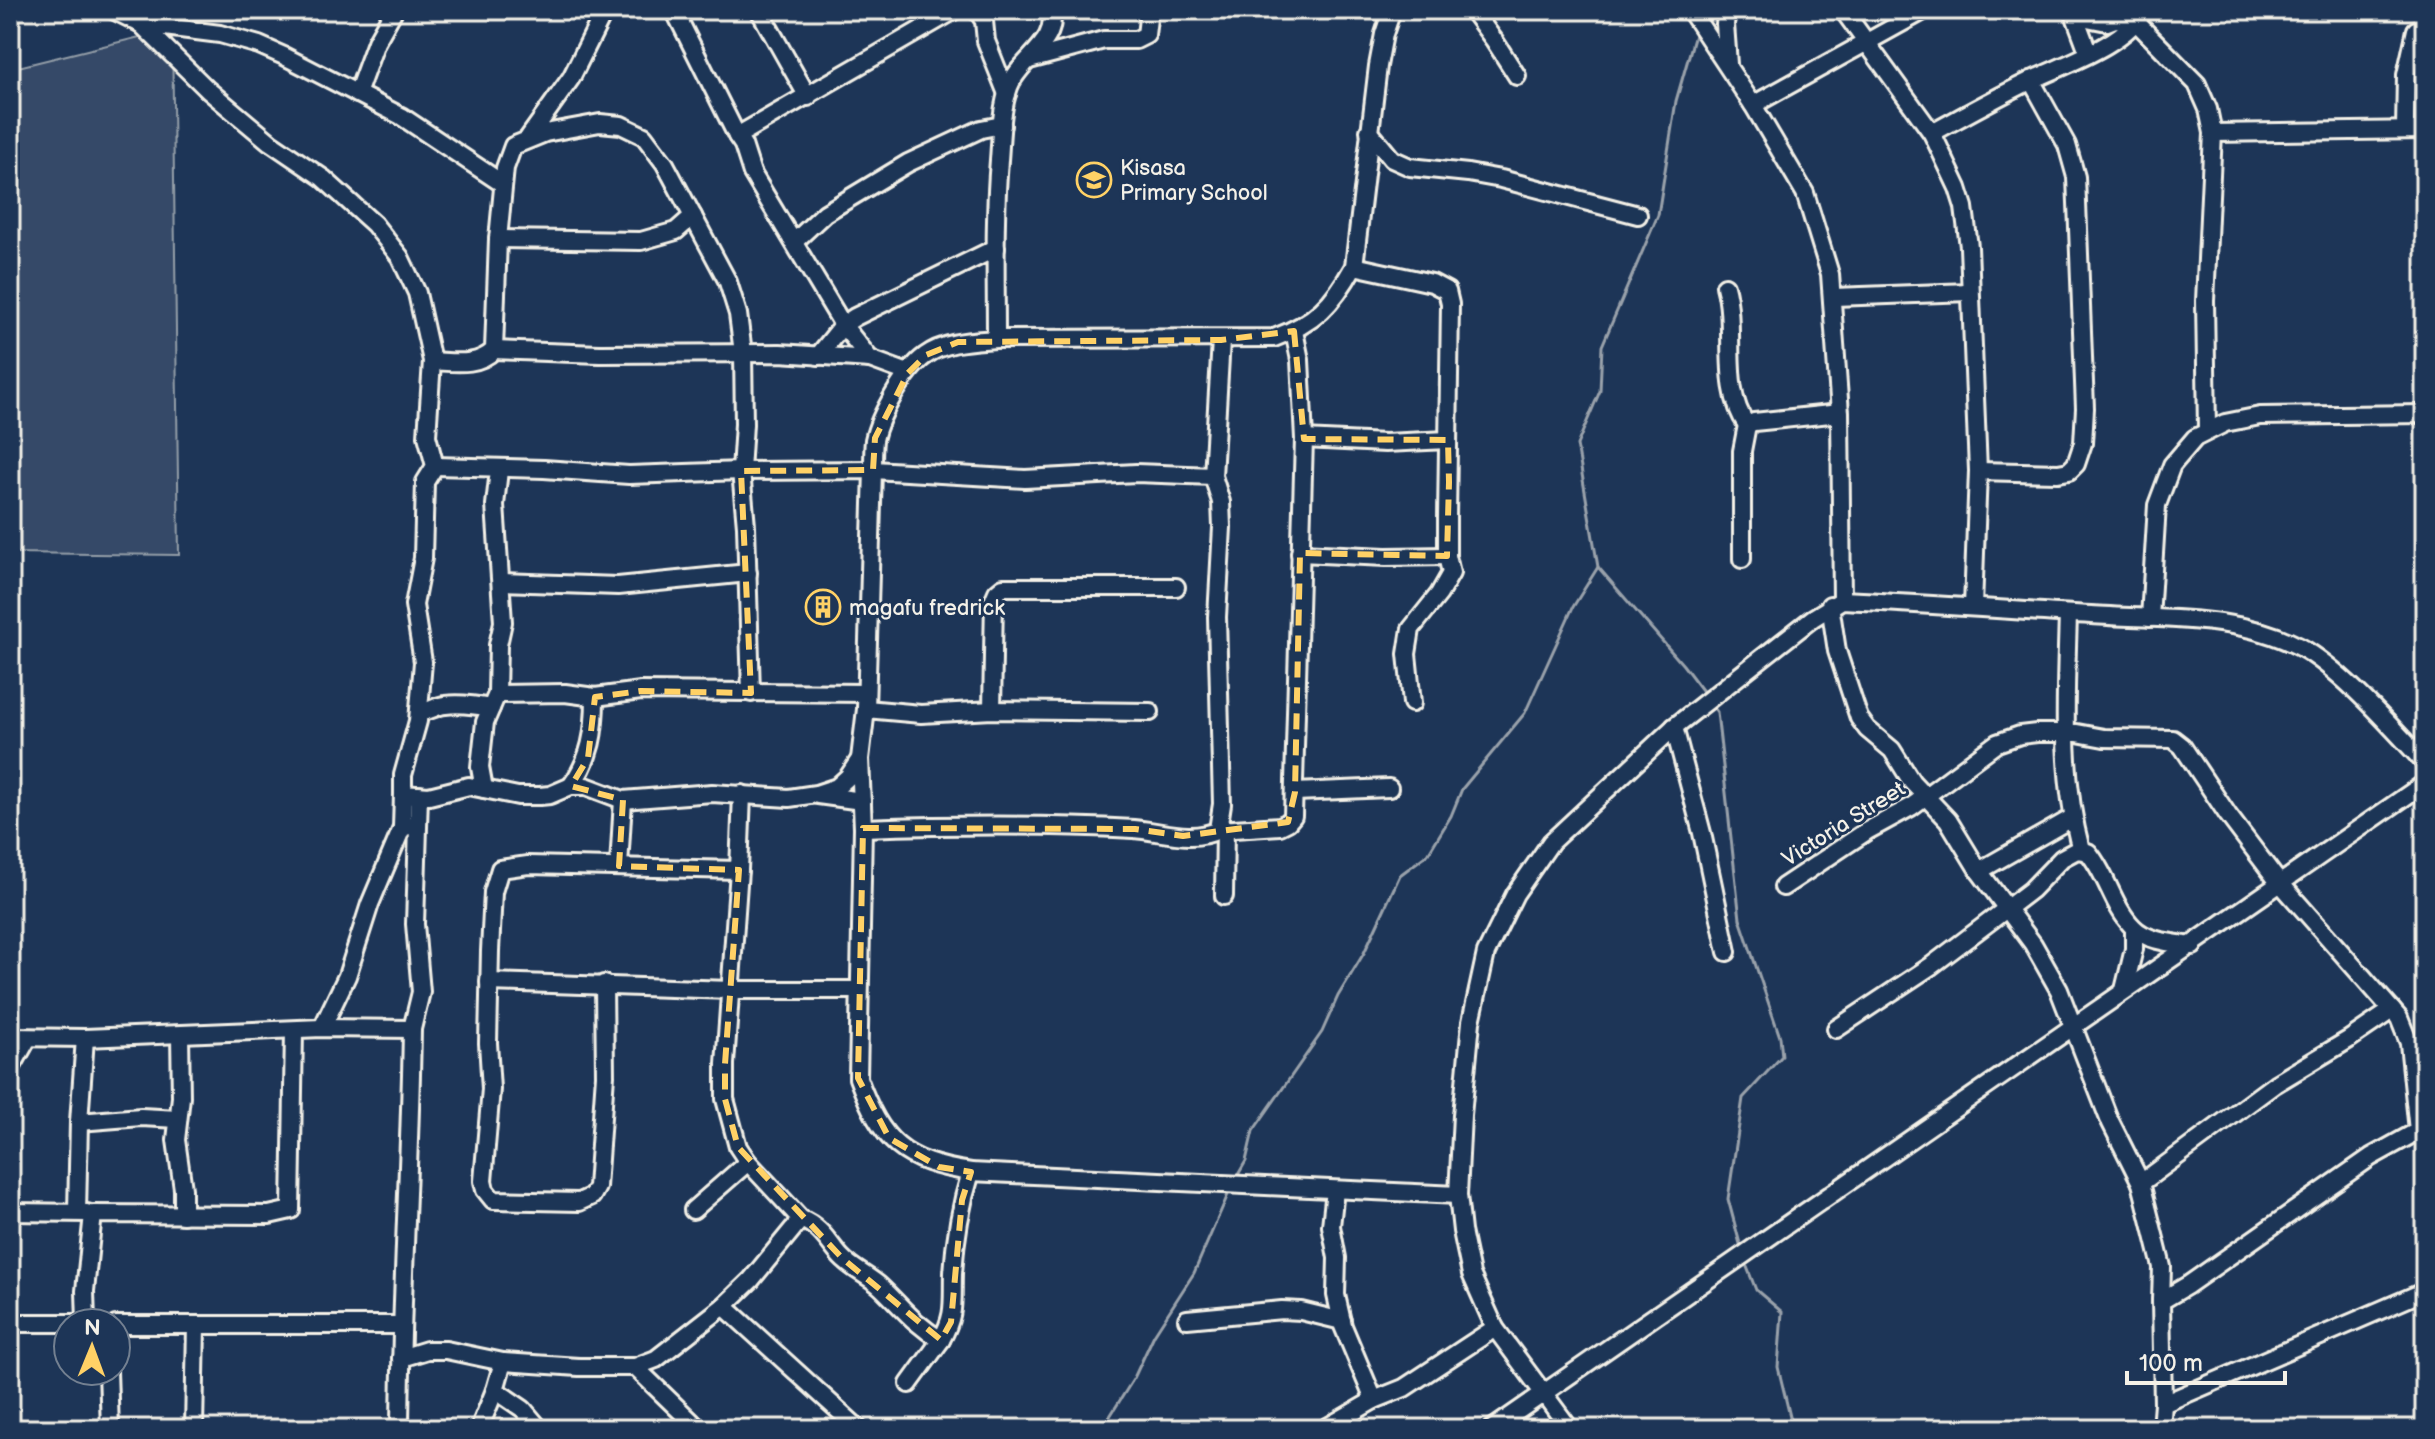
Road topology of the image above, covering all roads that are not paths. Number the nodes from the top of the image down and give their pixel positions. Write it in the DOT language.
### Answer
graph roads {
  1 [pos="113,10"];
  2 [pos="394,10"];
  3 [pos="605,10"];
  4 [pos="674,10"];
  5 [pos="759,10"];
  6 [pos="955,10"];
  7 [pos="977,10"];
  8 [pos="1050,10"];
  9 [pos="1392,10"];
  10 [pos="1472,10"];
  11 [pos="1727,10"];
  12 [pos="1843,10"];
  13 [pos="1925,10"];
  14 [pos="1691,12"];
  15 [pos="2075,13"];
  16 [pos="2140,16"];
  17 [pos="1159,22"];
  18 [pos="141,24"];
  19 [pos="2416,30"];
  20 [pos="1865,41"];
  21 [pos="2089,54"];
  22 [pos="1025,61"];
  23 [pos="1728,66"];
  24 [pos="1517,76"];
  25 [pos="2031,80"];
  26 [pos="357,94"];
  27 [pos="1007,94"];
  28 [pos="808,97"];
  29 [pos="1753,105"];
  30 [pos="1002,125"];
  31 [pos="2405,130"];
  32 [pos="2425,130"];
  33 [pos="1369,131"];
  34 [pos="1932,133"];
  35 [pos="2213,133"];
  36 [pos="737,136"];
  37 [pos="529,137"];
  38 [pos="503,184"];
  39 [pos="1638,215"];
  40 [pos="693,216"];
  41 [pos="498,239"];
  42 [pos="794,242"];
  43 [pos="996,248"];
  44 [pos="1354,266"];
  45 [pos="1725,286"];
  46 [pos="1970,292"];
  47 [pos="1834,297"];
  48 [pos="843,325"];
  49 [pos="1294,331"];
  50 [pos="996,339"];
  51 [pos="1221,340"];
  52 [pos="494,350"];
  53 [pos="743,353"];
  54 [pos="818,356"];
  55 [pos="870,359"];
  56 [pos="432,361"];
  57 [pos="908,373"];
  58 [pos="1840,413"];
  59 [pos="2425,414"];
  60 [pos="1747,425"];
  61 [pos="2207,430"];
  62 [pos="1304,439"];
  63 [pos="1448,440"];
  64 [pos="435,466"];
  65 [pos="499,470"];
  66 [pos="873,470"];
  67 [pos="741,471"];
  68 [pos="1978,471"];
  69 [pos="1213,476"];
  70 [pos="1300,553"];
  71 [pos="1447,556"];
  72 [pos="1742,559"];
  73 [pos="748,573"];
  74 [pos="501,582"];
  75 [pos="1176,587"];
  76 [pos="1836,603"];
  77 [pos="1973,607"];
  78 [pos="2068,614"];
  79 [pos="2150,618"];
  80 [pos="751,693"];
  81 [pos="595,697"];
  82 [pos="494,701"];
  83 [pos="866,701"];
  84 [pos="1412,703"];
  85 [pos="992,710"];
  86 [pos="419,712"];
  87 [pos="1150,712"];
  88 [pos="1674,727"];
  89 [pos="2066,733"];
  90 [pos="860,759"];
  91 [pos="2425,763"];
  92 [pos="2425,783"];
  93 [pos="571,786"];
  94 [pos="1389,788"];
  95 [pos="484,789"];
  96 [pos="1295,792"];
  97 [pos="742,794"];
  98 [pos="816,794"];
  99 [pos="411,795"];
  100 [pos="1925,796"];
  101 [pos="623,800"];
  102 [pos="862,801"];
  103 [pos="2072,818"];
  104 [pos="410,824"];
  105 [pos="863,828"];
  106 [pos="1222,829"];
  107 [pos="2081,850"];
  108 [pos="619,866"];
  109 [pos="739,870"];
  110 [pos="1979,871"];
  111 [pos="2281,882"];
  112 [pos="1783,887"];
  113 [pos="1224,896"];
  114 [pos="2006,908"];
  115 [pos="2134,929"];
  116 [pos="2193,946"];
  117 [pos="1727,952"];
  118 [pos="489,982"];
  119 [pos="604,984"];
  120 [pos="731,990"];
  121 [pos="858,990"];
  122 [pos="2124,990"];
  123 [pos="2392,1010"];
  124 [pos="2074,1024"];
  125 [pos="322,1028"];
  126 [pos="412,1029"];
  127 [pos="1836,1029"];
  128 [pos="294,1031"];
  129 [pos="180,1035"];
  130 [pos="10,1037"];
  131 [pos="28,1038"];
  132 [pos="85,1038"];
  133 [pos="10,1070"];
  134 [pos="178,1119"];
  135 [pos="79,1122"];
  136 [pos="2422,1131"];
  137 [pos="748,1162"];
  138 [pos="971,1172"];
  139 [pos="2141,1183"];
  140 [pos="1335,1190"];
  141 [pos="1458,1195"];
  142 [pos="693,1210"];
  143 [pos="10,1212"];
  144 [pos="85,1213"];
  145 [pos="183,1215"];
  146 [pos="801,1219"];
  147 [pos="2425,1291"];
  148 [pos="2161,1301"];
  149 [pos="724,1306"];
  150 [pos="86,1307"];
  151 [pos="1187,1319"];
  152 [pos="1342,1321"];
  153 [pos="52,1322"];
  154 [pos="10,1323"];
  155 [pos="132,1325"];
  156 [pos="196,1325"];
  157 [pos="401,1325"];
  158 [pos="1495,1328"];
  159 [pos="941,1340"];
  160 [pos="401,1358"];
  161 [pos="503,1362"];
  162 [pos="635,1367"];
  163 [pos="909,1384"];
  164 [pos="109,1387"];
  165 [pos="495,1390"];
  166 [pos="1543,1395"];
  167 [pos="1374,1400"];
  168 [pos="2163,1404"];
  169 [pos="110,1429"];
  170 [pos="194,1429"];
  171 [pos="400,1429"];
  172 [pos="479,1429"];
  173 [pos="540,1429"];
  174 [pos="699,1429"];
  175 [pos="859,1429"];
  176 [pos="1324,1429"];
  177 [pos="1492,1429"];
  178 [pos="1570,1429"];
  179 [pos="2161,1429"];
  1 -- 18 [label="street"];
  2 -- 26 [label="street"];
  3 -- 37 [label="street"];
  4 -- 36 [label="street"];
  5 -- 28 [label="street"];
  6 -- 28 [label="street"];
  7 -- 27 [label="street"];
  8 -- 22 [label="street"];
  9 -- 33 [label="street"];
  10 -- 24 [label="street"];
  11 -- 23 [label="street"];
  12 -- 20 [label="street"];
  13 -- 20 [label="street"];
  14 -- 23 [label="street"];
  15 -- 16 [label="street"];
  15 -- 21 [label="street"];
  16 -- 21 [label="street"];
  16 -- 35 [label="street"];
  17 -- 22 [label="street"];
  18 -- 26 [label="street"];
  18 -- 56 [label="street"];
  19 -- 31 [label="street"];
  20 -- 29 [label="street"];
  20 -- 34 [label="street"];
  21 -- 25 [label="street"];
  22 -- 27 [label="street"];
  23 -- 29 [label="street"];
  25 -- 34 [label="street"];
  25 -- 68 [label="street"];
  26 -- 38 [label="street"];
  27 -- 30 [label="street"];
  28 -- 36 [label="street"];
  29 -- 47 [label="street"];
  30 -- 42 [label="street"];
  30 -- 43 [label="street"];
  31 -- 32 [label="street"];
  31 -- 35 [label="street"];
  33 -- 39 [label="street"];
  33 -- 44 [label="street"];
  34 -- 46 [label="street"];
  35 -- 61 [label="street"];
  36 -- 42 [label="street"];
  37 -- 38 [label="street"];
  37 -- 40 [label="street"];
  38 -- 41 [label="street"];
  40 -- 41 [label="street"];
  40 -- 53 [label="street"];
  41 -- 52 [label="street"];
  42 -- 48 [label="street"];
  43 -- 48 [label="street"];
  43 -- 50 [label="street"];
  44 -- 49 [label="street"];
  44 -- 63 [label="street"];
  45 -- 60 [label="street"];
  46 -- 47 [label="street"];
  46 -- 68 [label="street"];
  47 -- 58 [label="street"];
  48 -- 54 [label="street"];
  48 -- 55 [label="street"];
  49 -- 51 [label="street"];
  49 -- 62 [label="street"];
  50 -- 51 [label="street"];
  50 -- 57 [label="street"];
  51 -- 69 [label="street"];
  52 -- 53 [label="street"];
  52 -- 56 [label="street"];
  53 -- 54 [label="street"];
  53 -- 67 [label="street"];
  54 -- 55 [label="street"];
  55 -- 57 [label="street"];
  56 -- 64 [label="street"];
  57 -- 66 [label="street"];
  58 -- 60 [label="street"];
  58 -- 76 [label="street"];
  59 -- 61 [label="street"];
  60 -- 72 [label="street"];
  61 -- 79 [label="street"];
  62 -- 63 [label="street"];
  62 -- 70 [label="street"];
  63 -- 71 [label="street"];
  64 -- 65 [label="street"];
  64 -- 86 [label="street"];
  65 -- 67 [label="street"];
  65 -- 74 [label="street"];
  66 -- 67 [label="street"];
  66 -- 69 [label="street"];
  66 -- 83 [label="street"];
  67 -- 73 [label="street"];
  68 -- 77 [label="street"];
  69 -- 106 [label="street"];
  70 -- 71 [label="street"];
  70 -- 96 [label="street"];
  71 -- 84 [label="street"];
  73 -- 74 [label="street"];
  73 -- 80 [label="street"];
  74 -- 82 [label="street"];
  75 -- 85 [label="street"];
  76 -- 77 [label="street"];
  76 -- 88 [label="street"];
  76 -- 100 [label="street"];
  77 -- 78 [label="street"];
  78 -- 79 [label="street"];
  78 -- 89 [label="street"];
  79 -- 91 [label="street"];
  80 -- 81 [label="street"];
  80 -- 83 [label="street"];
  81 -- 82 [label="street"];
  81 -- 93 [label="street"];
  82 -- 86 [label="street"];
  82 -- 95 [label="street"];
  83 -- 85 [label="street"];
  83 -- 90 [label="street"];
  85 -- 87 [label="street"];
  86 -- 99 [label="street"];
  88 -- 117 [label="street"];
  88 -- 141 [label="street"];
  89 -- 100 [label="street, Victoria Street"];
  89 -- 103 [label="street"];
  89 -- 111 [label="street, Victoria Street"];
  90 -- 98 [label="street"];
  90 -- 102 [label="street"];
  92 -- 111 [label="street"];
  93 -- 95 [label="street"];
  93 -- 101 [label="street"];
  94 -- 96 [label="street"];
  95 -- 99 [label="street"];
  96 -- 106 [label="street"];
  97 -- 98 [label="street"];
  97 -- 101 [label="street"];
  97 -- 109 [label="street"];
  98 -- 102 [label="street"];
  99 -- 104 [label="street"];
  100 -- 110 [label="street"];
  100 -- 112 [label="street, Victoria Street"];
  101 -- 108 [label="street"];
  102 -- 105 [label="street"];
  103 -- 107 [label="street"];
  103 -- 110 [label="street"];
  104 -- 125 [label="street"];
  104 -- 126 [label="street"];
  105 -- 106 [label="street"];
  105 -- 121 [label="street"];
  106 -- 113 [label="street"];
  107 -- 114 [label="street"];
  107 -- 115 [label="street"];
  108 -- 109 [label="street"];
  108 -- 118 [label="street"];
  109 -- 120 [label="street"];
  110 -- 114 [label="street"];
  111 -- 116 [label="street"];
  111 -- 123 [label="street, Victoria Street"];
  114 -- 124 [label="street"];
  114 -- 127 [label="street"];
  115 -- 116 [label="street"];
  115 -- 122 [label="street"];
  116 -- 122 [label="street"];
  118 -- 119 [label="street"];
  118 -- 119 [label="street"];
  119 -- 120 [label="street"];
  120 -- 121 [label="street"];
  120 -- 137 [label="street"];
  121 -- 138 [label="street"];
  122 -- 124 [label="street"];
  123 -- 136 [label="street, Victoria Street"];
  123 -- 139 [label="street"];
  124 -- 139 [label="street"];
  124 -- 166 [label="street"];
  125 -- 126 [label="street"];
  125 -- 128 [label="street"];
  126 -- 157 [label="street"];
  128 -- 129 [label="street"];
  128 -- 145 [label="street"];
  129 -- 132 [label="street"];
  129 -- 134 [label="street"];
  130 -- 131 [label="street"];
  131 -- 132 [label="street"];
  131 -- 133 [label="street"];
  132 -- 135 [label="street"];
  134 -- 135 [label="street"];
  134 -- 145 [label="street"];
  135 -- 144 [label="street"];
  136 -- 148 [label="street"];
  137 -- 142 [label="street"];
  137 -- 146 [label="street"];
  138 -- 140 [label="street"];
  138 -- 159 [label="street"];
  139 -- 148 [label="street"];
  140 -- 141 [label="street"];
  140 -- 152 [label="street"];
  141 -- 158 [label="street"];
  143 -- 144 [label="street"];
  144 -- 145 [label="street"];
  144 -- 150 [label="street"];
  146 -- 149 [label="street"];
  146 -- 159 [label="street"];
  147 -- 168 [label="street"];
  148 -- 168 [label="street"];
  149 -- 162 [label="street"];
  149 -- 175 [label="street"];
  151 -- 152 [label="street"];
  152 -- 167 [label="street"];
  153 -- 154 [label="street"];
  155 -- 156 [label="street"];
  156 -- 157 [label="street"];
  156 -- 170 [label="street"];
  157 -- 160 [label="street"];
  158 -- 166 [label="street"];
  158 -- 167 [label="street"];
  159 -- 163 [label="street"];
  160 -- 161 [label="street"];
  160 -- 171 [label="street"];
  161 -- 162 [label="street"];
  161 -- 165 [label="street"];
  162 -- 174 [label="street"];
  164 -- 169 [label="street"];
  165 -- 172 [label="street"];
  165 -- 173 [label="street"];
  166 -- 177 [label="street"];
  166 -- 178 [label="street"];
  167 -- 176 [label="street"];
  168 -- 179 [label="street"];
}
